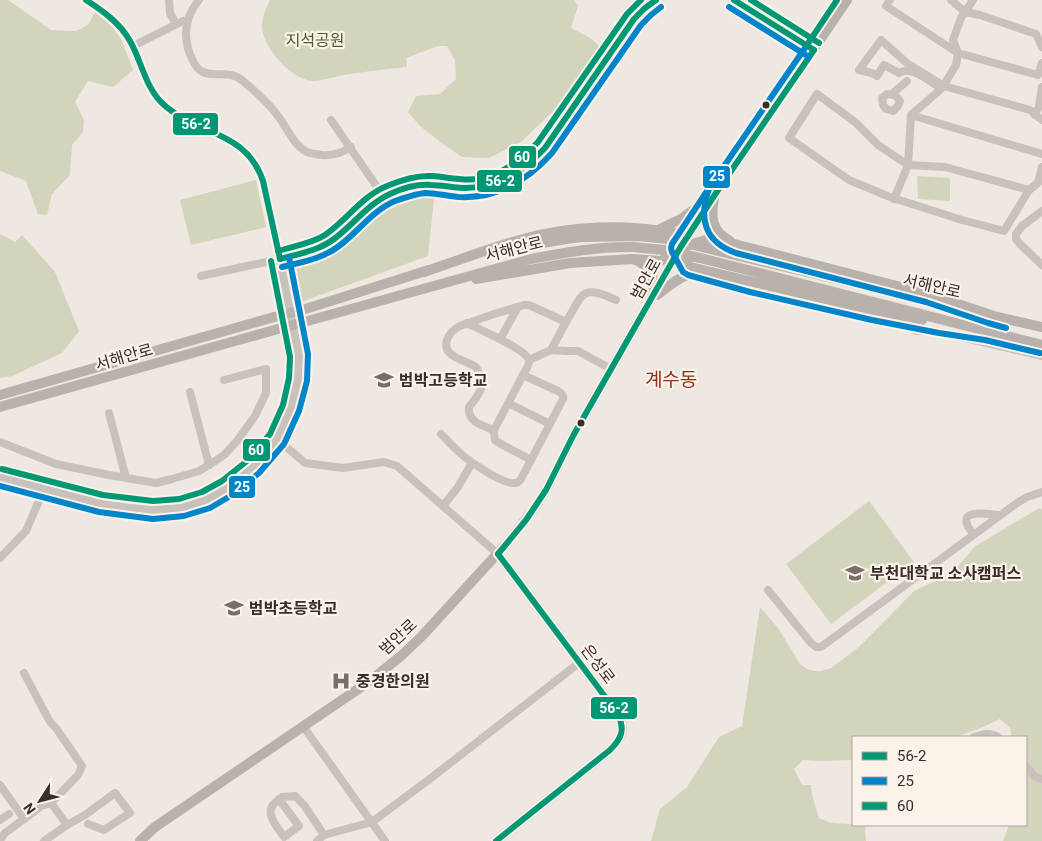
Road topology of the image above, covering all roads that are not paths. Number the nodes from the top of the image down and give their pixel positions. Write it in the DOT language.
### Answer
graph roads {
  1 [pos="86,0"];
  2 [pos="169,0"];
  3 [pos="199,0"];
  4 [pos="656,0"];
  5 [pos="734,0"];
  6 [pos="847,0"];
  7 [pos="890,0"];
  8 [pos="951,0"];
  9 [pos="973,0"];
  10 [pos="965,12"];
  11 [pos="1039,32"];
  12 [pos="133,46"];
  13 [pos="1042,47"];
  14 [pos="814,50"];
  15 [pos="958,53"];
  16 [pos="1042,63"];
  17 [pos="1038,75"];
  18 [pos="907,81"];
  19 [pos="1042,86"];
  20 [pos="942,88"];
  21 [pos="892,94"];
  22 [pos="1035,114"];
  23 [pos="911,115"];
  24 [pos="331,120"];
  25 [pos="1042,120"];
  26 [pos="351,147"];
  27 [pos="1042,154"];
  28 [pos="908,165"];
  29 [pos="1042,167"];
  30 [pos="1029,190"];
  31 [pos="716,193"];
  32 [pos="384,197"];
  33 [pos="894,198"];
  34 [pos="1042,211"];
  35 [pos="658,230"];
  36 [pos="738,245"];
  37 [pos="680,248"];
  38 [pos="280,259"];
  39 [pos="632,259"];
  40 [pos="1042,265"];
  41 [pos="705,270"];
  42 [pos="424,272"];
  43 [pos="201,276"];
  44 [pos="428,288"];
  45 [pos="652,298"];
  46 [pos="616,300"];
  47 [pos="518,306"];
  48 [pos="991,315"];
  49 [pos="566,322"];
  50 [pos="467,323"];
  51 [pos="1042,327"];
  52 [pos="987,330"];
  53 [pos="916,331"];
  54 [pos="500,339"];
  55 [pos="1042,344"];
  56 [pos="551,350"];
  57 [pos="1042,356"];
  58 [pos="529,360"];
  59 [pos="612,369"];
  60 [pos="523,375"];
  61 [pos="224,380"];
  62 [pos="190,392"];
  63 [pos="0,395"];
  64 [pos="508,403"];
  65 [pos="0,407"];
  66 [pos="109,414"];
  67 [pos="550,424"];
  68 [pos="494,430"];
  69 [pos="441,434"];
  70 [pos="276,439"];
  71 [pos="0,442"];
  72 [pos="531,460"];
  73 [pos="472,463"];
  74 [pos="209,464"];
  75 [pos="0,477"];
  76 [pos="126,478"];
  77 [pos="44,489"];
  78 [pos="1042,492"];
  79 [pos="443,506"];
  80 [pos="1000,515"];
  81 [pos="974,534"];
  82 [pos="498,554"];
  83 [pos="0,558"];
  84 [pos="768,590"];
  85 [pos="579,663"];
  86 [pos="24,673"];
  87 [pos="303,726"];
  88 [pos="977,736"];
  89 [pos="996,736"];
  90 [pos="1027,767"];
  91 [pos="1042,778"];
  92 [pos="0,785"];
  93 [pos="280,799"];
  94 [pos="51,803"];
  95 [pos="9,814"];
  96 [pos="24,819"];
  97 [pos="0,820"];
  98 [pos="372,822"];
  99 [pos="88,824"];
  100 [pos="68,825"];
  101 [pos="324,835"];
  102 [pos="0,840"];
  103 [pos="44,841"];
  104 [pos="140,841"];
  105 [pos="317,841"];
  106 [pos="385,841"];
  107 [pos="496,841"];
  1 -- 12 [label="street"];
  2 -- 12 [label="street"];
  3 -- 26 [label="street"];
  4 -- 32 [label="street"];
  5 -- 14 [label="street"];
  6 -- 14 [label="main road, 범안로"];
  7 -- 15 [label="street"];
  8 -- 10 [label="street"];
  9 -- 10 [label="street"];
  10 -- 11 [label="street"];
  10 -- 15 [label="street"];
  11 -- 13 [label="street"];
  12 -- 38 [label="street"];
  14 -- 31 [label="main road, 범안로"];
  15 -- 17 [label="street"];
  15 -- 20 [label="street"];
  16 -- 17 [label="street"];
  17 -- 19 [label="street"];
  18 -- 21 [label="street"];
  19 -- 22 [label="street"];
  20 -- 20 [label="street"];
  20 -- 22 [label="street"];
  20 -- 23 [label="street"];
  22 -- 25 [label="street"];
  23 -- 27 [label="street"];
  23 -- 28 [label="street"];
  24 -- 26 [label="street"];
  26 -- 32 [label="street"];
  28 -- 30 [label="street"];
  28 -- 33 [label="street"];
  28 -- 33 [label="street"];
  29 -- 30 [label="street"];
  30 -- 33 [label="street"];
  31 -- 35 [label="main road"];
  31 -- 36 [label="main road"];
  31 -- 37 [label="main road, 범안로"];
  32 -- 38 [label="street"];
  34 -- 40 [label="street"];
  35 -- 37 [label="main road"];
  35 -- 42 [label="main road"];
  36 -- 37 [label="main road"];
  36 -- 48 [label="main road"];
  37 -- 39 [label="main road"];
  37 -- 41 [label="main road"];
  37 -- 45 [label="main road, 범안로"];
  38 -- 43 [label="street"];
  38 -- 70 [label="street"];
  39 -- 44 [label="main road"];
  39 -- 45 [label="main road"];
  41 -- 45 [label="main road"];
  41 -- 52 [label="main road"];
  42 -- 48 [label="main road, 서해안로, bridge"];
  42 -- 63 [label="main road, 서해안로, bridge"];
  44 -- 52 [label="main road, 서해안로, bridge"];
  44 -- 65 [label="main road, 서해안로, bridge"];
  45 -- 59 [label="main road, 범안로"];
  46 -- 49 [label="street"];
  47 -- 49 [label="street"];
  47 -- 50 [label="street"];
  47 -- 54 [label="street"];
  48 -- 51 [label="main road, 서해안로"];
  49 -- 56 [label="street"];
  50 -- 54 [label="street"];
  50 -- 68 [label="street"];
  52 -- 55 [label="main road, 서해안로"];
  53 -- 57 [label="street"];
  54 -- 58 [label="street"];
  56 -- 58 [label="street"];
  56 -- 59 [label="street"];
  58 -- 60 [label="street"];
  59 -- 82 [label="main road, 범안로"];
  60 -- 64 [label="street"];
  60 -- 67 [label="street"];
  61 -- 74 [label="street"];
  62 -- 74 [label="street"];
  64 -- 67 [label="street"];
  64 -- 68 [label="street"];
  66 -- 76 [label="street"];
  67 -- 72 [label="street"];
  68 -- 72 [label="street"];
  69 -- 73 [label="street"];
  70 -- 77 [label="street"];
  70 -- 79 [label="street"];
  71 -- 76 [label="street"];
  72 -- 73 [label="street"];
  73 -- 79 [label="street"];
  74 -- 76 [label="street"];
  75 -- 77 [label="street"];
  77 -- 83 [label="street"];
  78 -- 80 [label="street"];
  79 -- 82 [label="street"];
  80 -- 81 [label="street"];
  80 -- 81 [label="street"];
  81 -- 84 [label="street"];
  82 -- 85 [label="main road, 은성로"];
  82 -- 87 [label="main road, 범안로"];
  85 -- 98 [label="street"];
  85 -- 107 [label="main road, 은성로"];
  86 -- 94 [label="street"];
  87 -- 98 [label="street"];
  87 -- 104 [label="main road, 범안로"];
  88 -- 89 [label="street"];
  90 -- 91 [label="street"];
  92 -- 96 [label="street"];
  93 -- 93 [label="street"];
  93 -- 101 [label="street"];
  94 -- 96 [label="street"];
  94 -- 100 [label="street"];
  95 -- 97 [label="street"];
  96 -- 102 [label="street"];
  98 -- 101 [label="street"];
  98 -- 106 [label="street"];
  99 -- 100 [label="street"];
  100 -- 103 [label="street"];
  101 -- 105 [label="street"];
}
